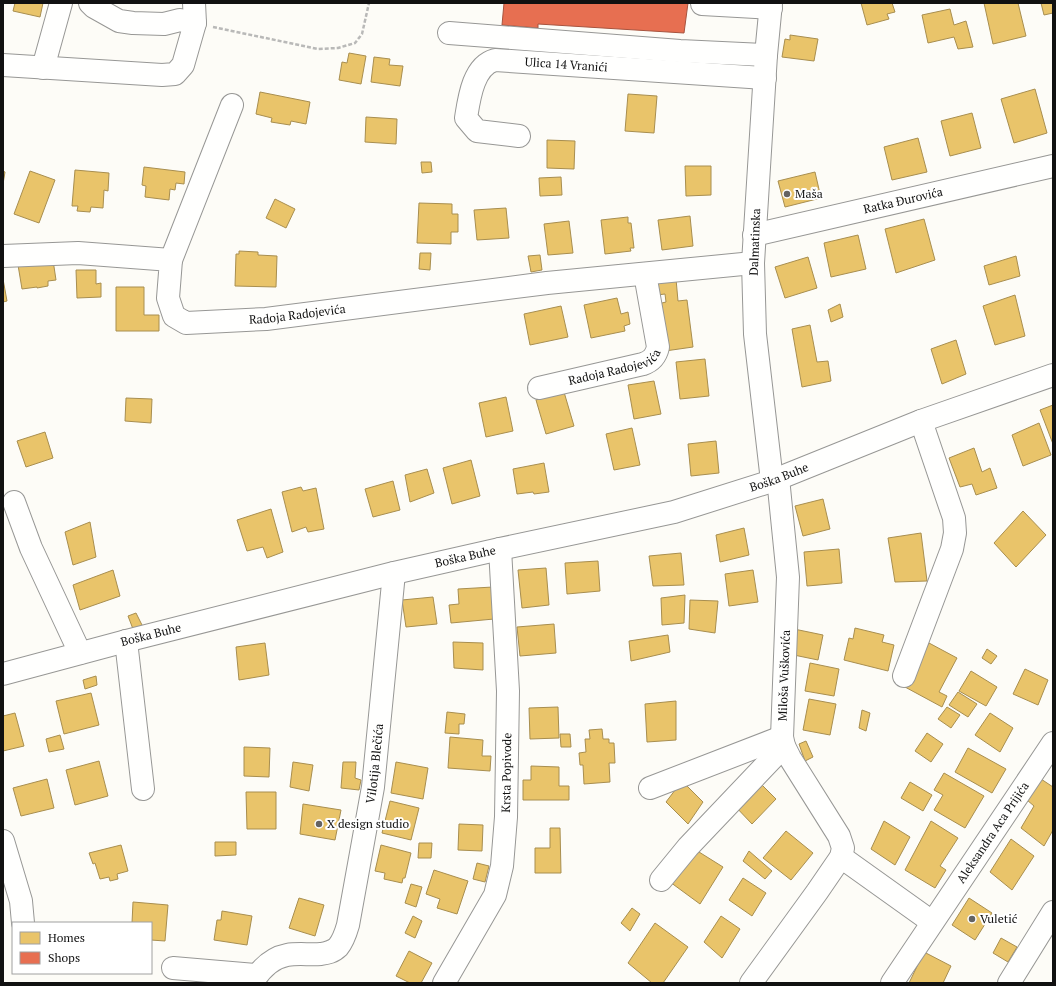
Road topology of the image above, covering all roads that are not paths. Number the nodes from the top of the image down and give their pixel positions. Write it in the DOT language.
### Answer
graph roads {
  1 [pos="61,3"];
  2 [pos="90,3"];
  3 [pos="702,4"];
  4 [pos="771,6"];
  5 [pos="194,13"];
  6 [pos="449,33"];
  7 [pos="766,55"];
  8 [pos="3,65"];
  9 [pos="43,68"];
  10 [pos="765,78"];
  11 [pos="232,105"];
  12 [pos="518,136"];
  13 [pos="1053,166"];
  14 [pos="754,235"];
  15 [pos="3,256"];
  16 [pos="171,260"];
  17 [pos="753,263"];
  18 [pos="645,274"];
  19 [pos="1053,375"];
  20 [pos="538,388"];
  21 [pos="921,421"];
  22 [pos="775,479"];
  23 [pos="14,502"];
  24 [pos="500,549"];
  25 [pos="394,573"];
  26 [pos="126,641"];
  27 [pos="80,653"];
  28 [pos="3,674"];
  29 [pos="904,676"];
  30 [pos="783,742"];
  31 [pos="1053,743"];
  32 [pos="650,788"];
  33 [pos="143,789"];
  34 [pos="3,841"];
  35 [pos="841,857"];
  36 [pos="661,880"];
  37 [pos="1053,912"];
  38 [pos="23,922"];
  39 [pos="932,922"];
  40 [pos="173,968"];
  41 [pos="255,979"];
  42 [pos="444,983"];
  43 [pos="751,983"];
  44 [pos="892,983"];
  45 [pos="1009,983"];
  1 -- 9 [label="street"];
  2 -- 5 [label="street"];
  3 -- 4 [label="street"];
  4 -- 7 [label="street, Dalmatinska"];
  5 -- 9 [label="street"];
  6 -- 7 [label="street"];
  7 -- 10 [label="street, Dalmatinska"];
  8 -- 9 [label="street"];
  10 -- 12 [label="street, Ulica 14 Vranići"];
  10 -- 14 [label="street, Dalmatinska"];
  11 -- 16 [label="street, Radoja Radojevića"];
  13 -- 14 [label="street, Ratka Đurovića"];
  14 -- 17 [label="street, Dalmatinska"];
  15 -- 16 [label="street"];
  16 -- 18 [label="street, Radoja Radojevića"];
  17 -- 18 [label="street, Radoja Radojevića"];
  17 -- 22 [label="street, Dalmatinska"];
  18 -- 20 [label="street, Radoja Radojevića"];
  19 -- 21 [label="street, Boška Buhe"];
  21 -- 22 [label="street, Boška Buhe"];
  21 -- 29 [label="street"];
  22 -- 24 [label="street, Boška Buhe"];
  22 -- 30 [label="street, Miloša Vuškovića"];
  23 -- 27 [label="street"];
  24 -- 25 [label="street, Boška Buhe"];
  24 -- 42 [label="street, Krsta Popivode"];
  25 -- 26 [label="street, Boška Buhe"];
  25 -- 41 [label="street, Vilotija Blečića"];
  26 -- 27 [label="street, Boška Buhe"];
  26 -- 33 [label="street"];
  27 -- 28 [label="street, Boška Buhe"];
  30 -- 32 [label="street"];
  30 -- 35 [label="street"];
  30 -- 36 [label="street"];
  31 -- 39 [label="street, Aleksandra Aca Prijića"];
  34 -- 38 [label="street"];
  35 -- 39 [label="street"];
  35 -- 43 [label="street"];
  37 -- 45 [label="street"];
  39 -- 44 [label="street, Aleksandra Aca Prijića"];
  40 -- 41 [label="street"];
}
